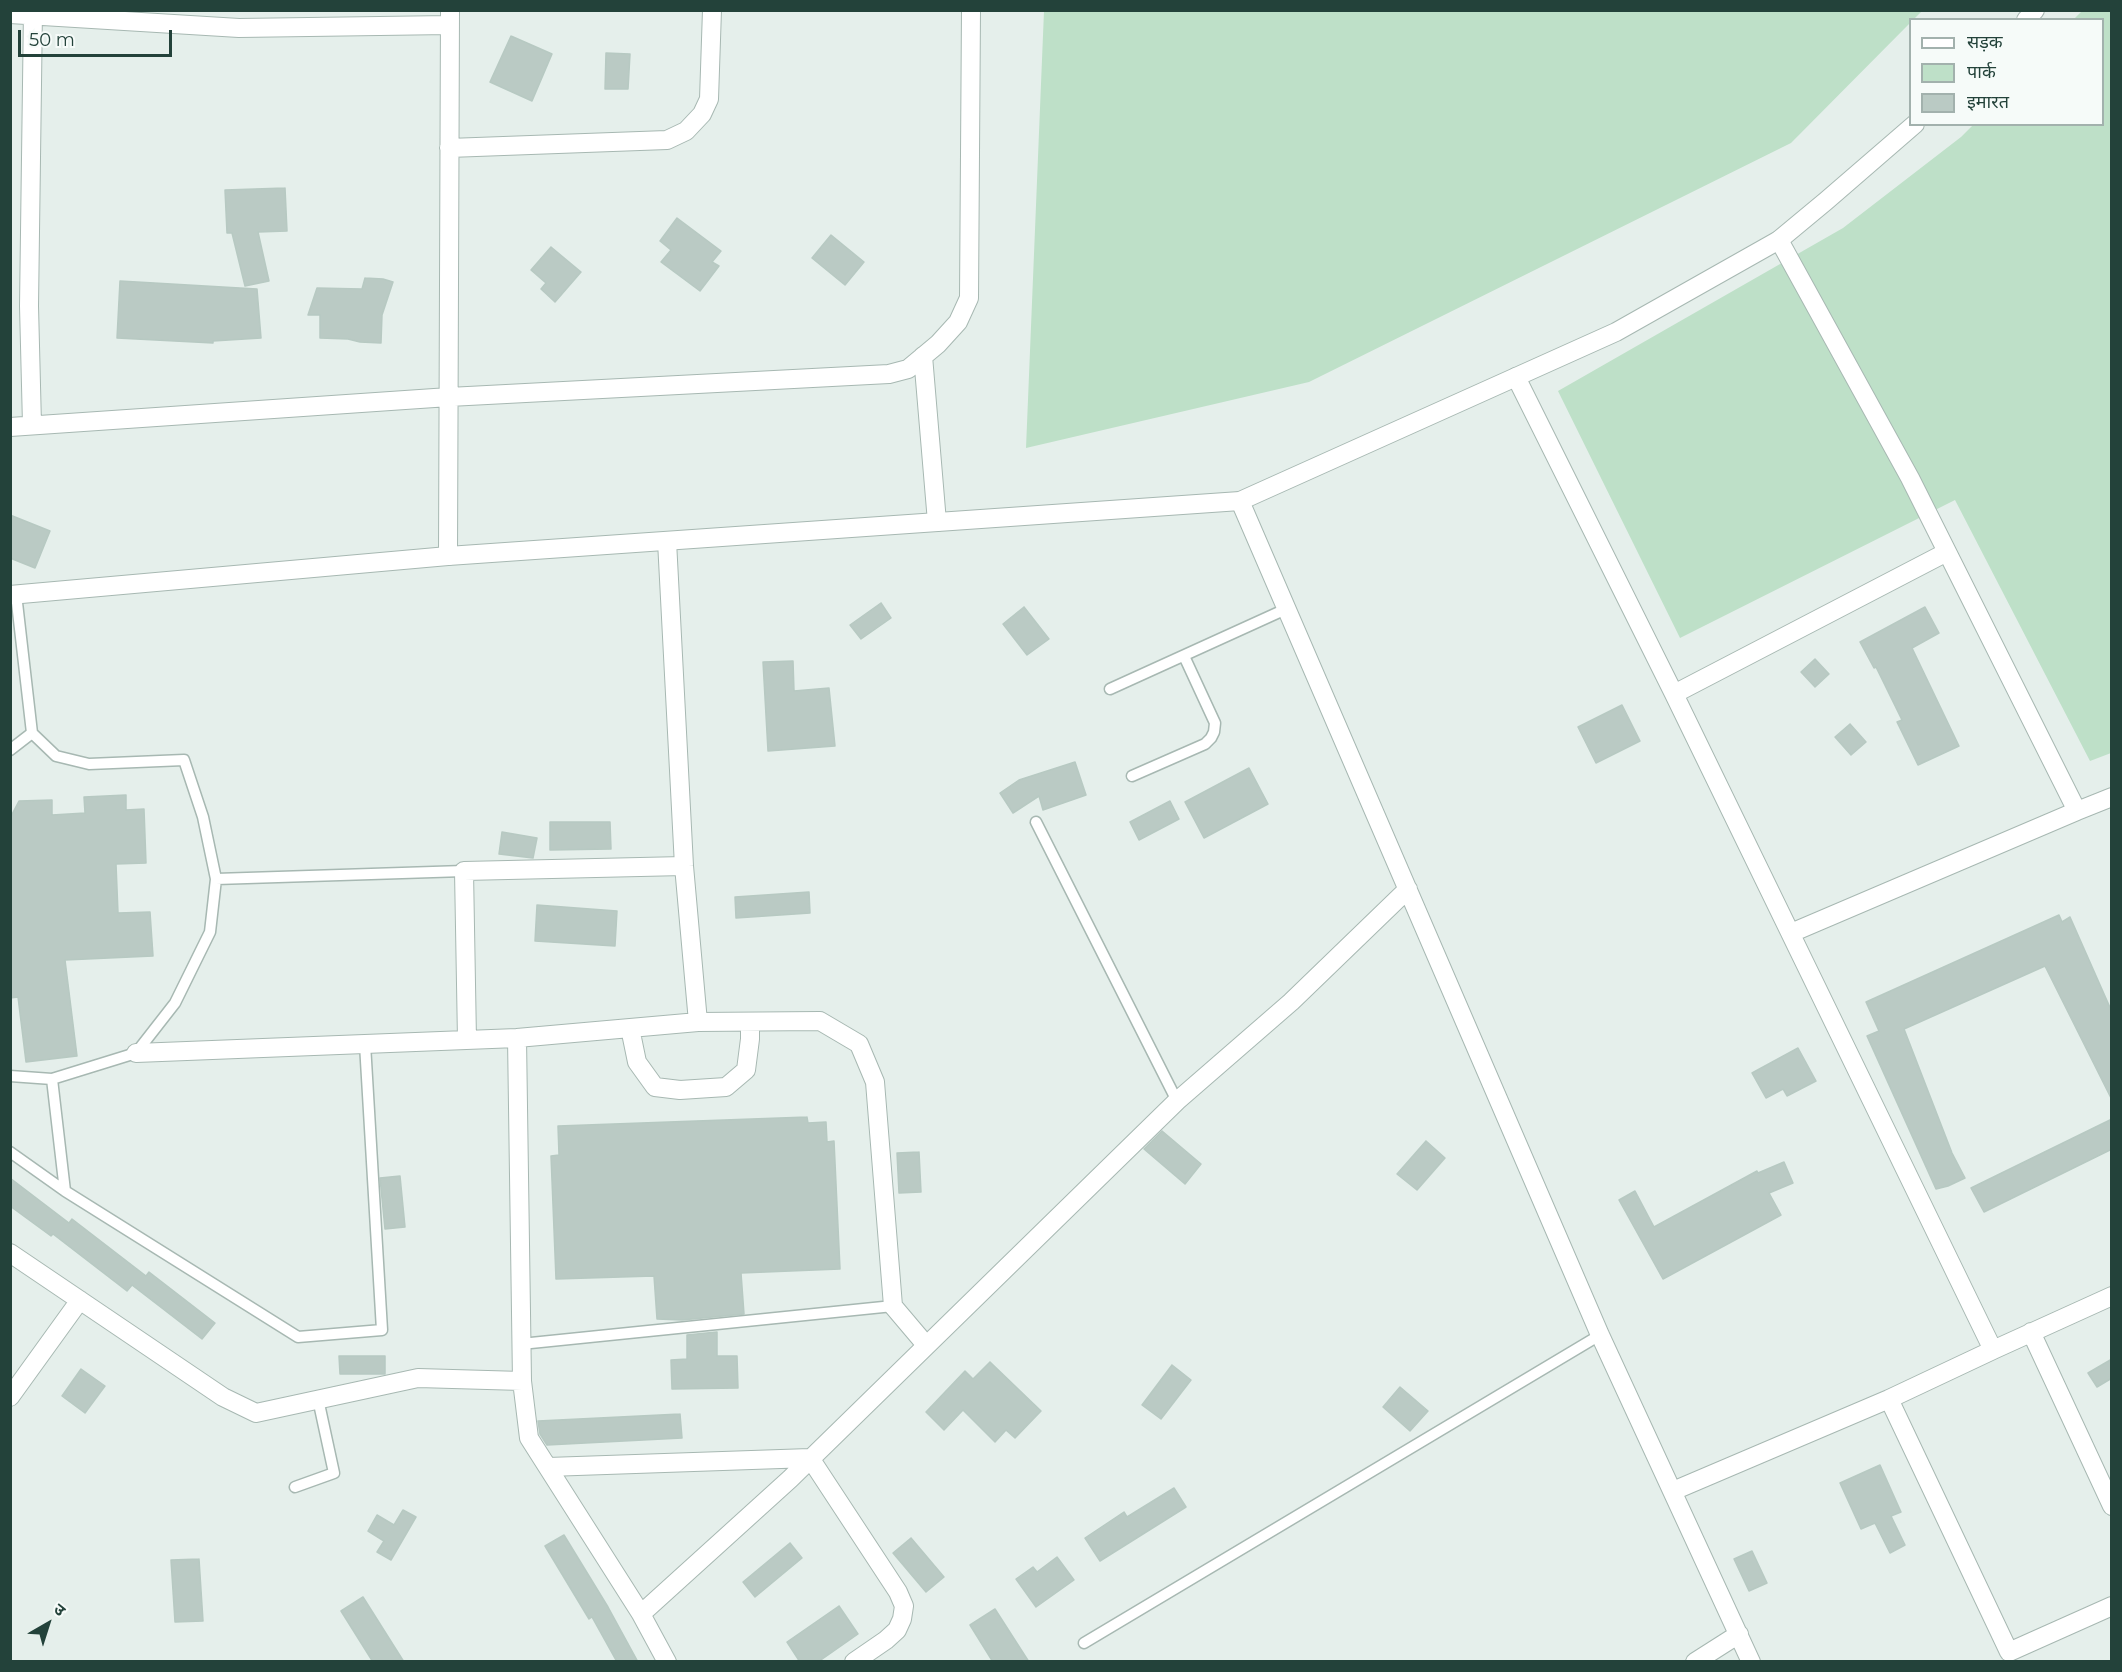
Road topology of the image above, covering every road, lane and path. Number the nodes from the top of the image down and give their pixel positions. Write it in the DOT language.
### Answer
graph roads {
  1 [pos="712,10"];
  2 [pos="971,10"];
  3 [pos="33,12"];
  4 [pos="10,14"];
  5 [pos="449,18"];
  6 [pos="1913,126"];
  7 [pos="449,148"];
  8 [pos="1779,240"];
  9 [pos="923,356"];
  10 [pos="1516,377"];
  11 [pos="449,398"];
  12 [pos="32,425"];
  13 [pos="10,427"];
  14 [pos="1240,501"];
  15 [pos="937,522"];
  16 [pos="667,541"];
  17 [pos="1947,552"];
  18 [pos="448,556"];
  19 [pos="13,595"];
  20 [pos="1286,609"];
  21 [pos="1184,656"];
  22 [pos="1110,689"];
  23 [pos="1674,694"];
  24 [pos="32,733"];
  25 [pos="10,750"];
  26 [pos="1132,776"];
  27 [pos="2112,797"];
  28 [pos="2077,811"];
  29 [pos="1036,822"];
  30 [pos="684,866"];
  31 [pos="464,871"];
  32 [pos="216,879"];
  33 [pos="1408,889"];
  34 [pos="1791,933"];
  35 [pos="698,1022"];
  36 [pos="750,1022"];
  37 [pos="630,1028"];
  38 [pos="517,1038"];
  39 [pos="466,1040"];
  40 [pos="366,1044"];
  41 [pos="136,1053"];
  42 [pos="10,1076"];
  43 [pos="52,1079"];
  44 [pos="1177,1101"];
  45 [pos="10,1152"];
  46 [pos="65,1191"];
  47 [pos="10,1253"];
  48 [pos="2112,1296"];
  49 [pos="80,1300"];
  50 [pos="892,1306"];
  51 [pos="2031,1332"];
  52 [pos="1600,1335"];
  53 [pos="521,1344"];
  54 [pos="926,1345"];
  55 [pos="1993,1350"];
  56 [pos="522,1381"];
  57 [pos="10,1397"];
  58 [pos="1889,1399"];
  59 [pos="318,1400"];
  60 [pos="810,1458"];
  61 [pos="548,1467"];
  62 [pos="295,1487"];
  63 [pos="1672,1491"];
  64 [pos="2112,1506"];
  65 [pos="2112,1606"];
  66 [pos="641,1614"];
  67 [pos="1739,1634"];
  68 [pos="1084,1643"];
  69 [pos="667,1662"];
  70 [pos="854,1662"];
  71 [pos="1695,1662"];
  72 [pos="1751,1662"];
  1 -- 7 [label="street"];
  2 -- 9 [label="street"];
  3 -- 4 [label="street"];
  3 -- 5 [label="street"];
  3 -- 12 [label="street"];
  5 -- 7 [label="street"];
  6 -- 8 [label="street"];
  7 -- 11 [label="street"];
  8 -- 10 [label="street"];
  8 -- 17 [label="street"];
  9 -- 11 [label="street"];
  9 -- 15 [label="street"];
  10 -- 14 [label="street"];
  10 -- 23 [label="street"];
  11 -- 12 [label="street"];
  11 -- 18 [label="street"];
  12 -- 13 [label="street"];
  14 -- 15 [label="street"];
  14 -- 20 [label="street"];
  15 -- 16 [label="street"];
  16 -- 18 [label="street"];
  16 -- 30 [label="street"];
  17 -- 23 [label="street"];
  17 -- 28 [label="street"];
  18 -- 19 [label="street"];
  19 -- 24 [label="lane"];
  20 -- 21 [label="lane"];
  20 -- 33 [label="street"];
  21 -- 22 [label="lane"];
  21 -- 26 [label="lane"];
  23 -- 34 [label="street"];
  24 -- 25 [label="lane"];
  24 -- 32 [label="lane"];
  27 -- 28 [label="street"];
  28 -- 34 [label="street"];
  29 -- 44 [label="lane"];
  30 -- 31 [label="street"];
  30 -- 35 [label="street"];
  31 -- 32 [label="lane"];
  31 -- 39 [label="street"];
  32 -- 41 [label="lane"];
  33 -- 44 [label="street"];
  33 -- 52 [label="street"];
  34 -- 55 [label="street"];
  35 -- 36 [label="street"];
  35 -- 37 [label="street"];
  36 -- 37 [label="street"];
  36 -- 50 [label="street"];
  37 -- 38 [label="street"];
  38 -- 39 [label="street"];
  38 -- 53 [label="street"];
  39 -- 40 [label="street"];
  40 -- 41 [label="street"];
  40 -- 46 [label="lane"];
  41 -- 43 [label="lane"];
  42 -- 43 [label="lane"];
  43 -- 46 [label="lane"];
  44 -- 54 [label="street"];
  45 -- 46 [label="lane"];
  47 -- 49 [label="street"];
  48 -- 51 [label="street"];
  49 -- 57 [label="street"];
  49 -- 59 [label="street"];
  50 -- 53 [label="lane"];
  50 -- 54 [label="street"];
  51 -- 55 [label="street"];
  51 -- 64 [label="street"];
  52 -- 63 [label="street"];
  52 -- 68 [label="lane"];
  53 -- 56 [label="street"];
  54 -- 60 [label="street"];
  55 -- 58 [label="street"];
  56 -- 59 [label="street"];
  56 -- 61 [label="street"];
  58 -- 63 [label="street"];
  58 -- 65 [label="street"];
  59 -- 62 [label="lane"];
  60 -- 61 [label="street"];
  60 -- 66 [label="street"];
  60 -- 70 [label="street"];
  61 -- 66 [label="street"];
  63 -- 67 [label="street"];
  66 -- 69 [label="street"];
  67 -- 71 [label="street"];
  67 -- 72 [label="street"];
}
